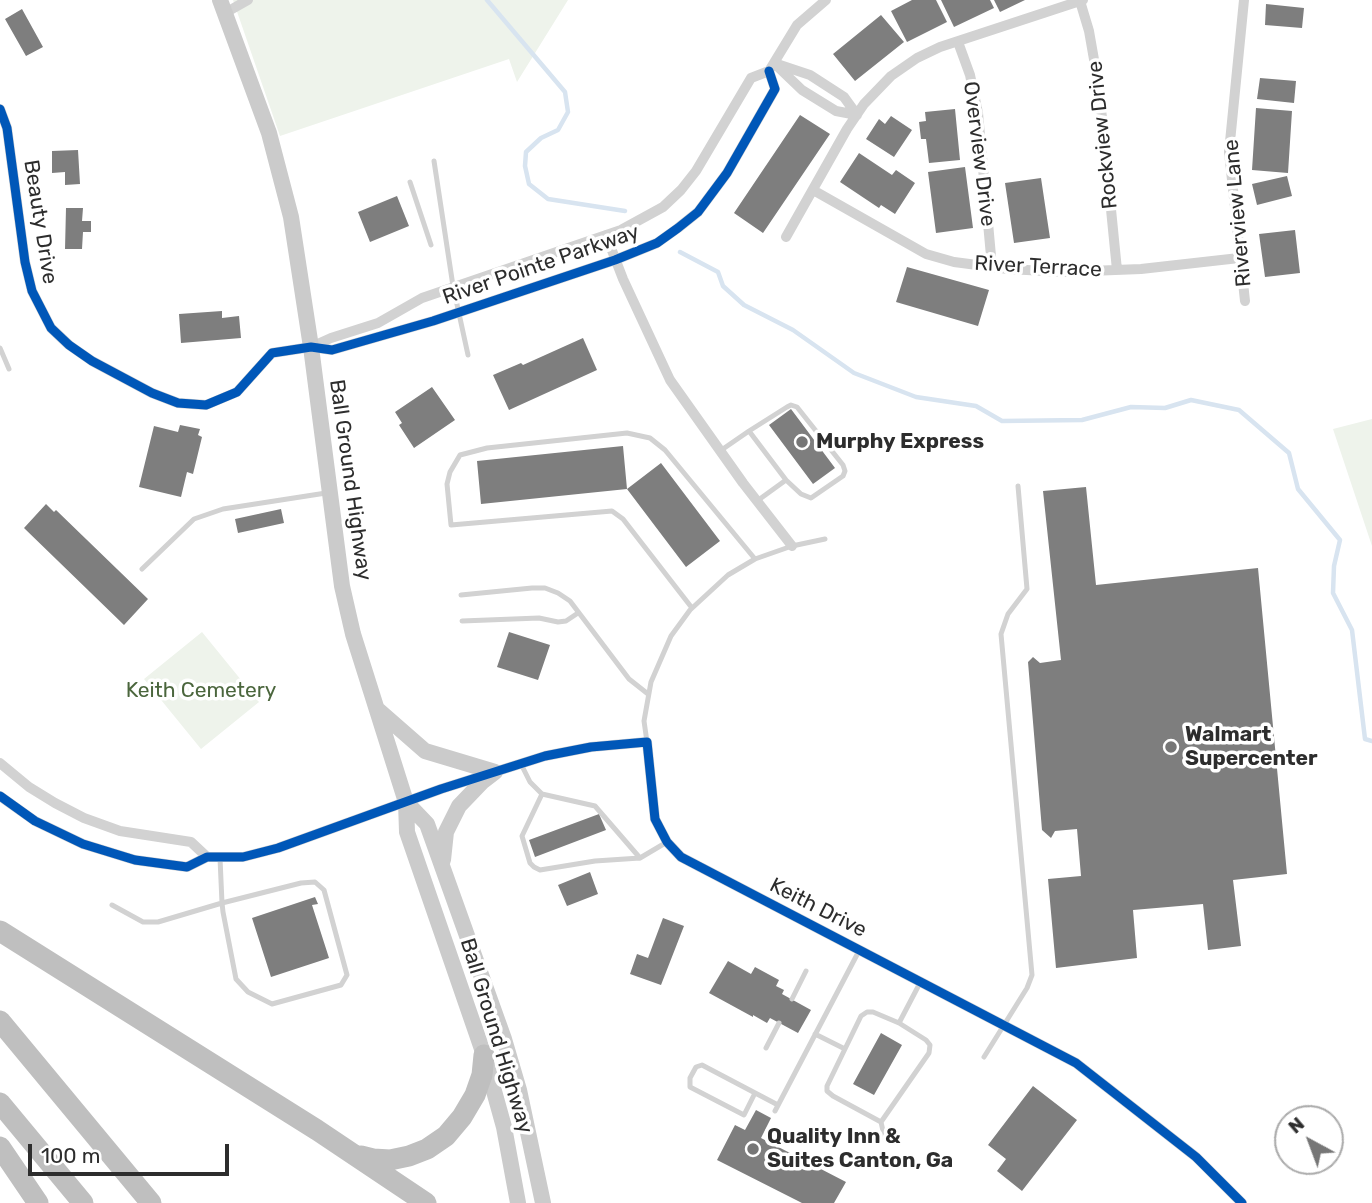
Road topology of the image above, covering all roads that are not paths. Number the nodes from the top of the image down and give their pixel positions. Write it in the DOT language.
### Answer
graph roads {
  1 [pos="248,0"];
  2 [pos="826,0"];
  3 [pos="1244,0"];
  4 [pos="1081,1"];
  5 [pos="222,6"];
  6 [pos="958,42"];
  7 [pos="772,67"];
  8 [pos="0,109"];
  9 [pos="857,115"];
  10 [pos="434,161"];
  11 [pos="410,182"];
  12 [pos="813,190"];
  13 [pos="606,235"];
  14 [pos="786,237"];
  15 [pos="431,245"];
  16 [pos="1239,258"];
  17 [pos="615,260"];
  18 [pos="992,267"];
  19 [pos="1117,270"];
  20 [pos="453,286"];
  21 [pos="1245,301"];
  22 [pos="458,313"];
  23 [pos="311,347"];
  24 [pos="0,348"];
  25 [pos="468,355"];
  26 [pos="9,369"];
  27 [pos="749,431"];
  28 [pos="720,451"];
  29 [pos="786,480"];
  30 [pos="1018,486"];
  31 [pos="329,493"];
  32 [pos="757,500"];
  33 [pos="825,538"];
  34 [pos="792,546"];
  35 [pos="755,559"];
  36 [pos="142,569"];
  37 [pos="461,595"];
  38 [pos="692,608"];
  39 [pos="579,613"];
  40 [pos="462,621"];
  41 [pos="648,694"];
  42 [pos="377,709"];
  43 [pos="647,742"];
  44 [pos="0,763"];
  45 [pos="521,763"];
  46 [pos="495,772"];
  47 [pos="542,794"];
  48 [pos="0,796"];
  49 [pos="407,802"];
  50 [pos="667,842"];
  51 [pos="207,857"];
  52 [pos="220,858"];
  53 [pos="640,858"];
  54 [pos="443,866"];
  55 [pos="222,903"];
  56 [pos="111,905"];
  57 [pos="0,931"];
  58 [pos="860,949"];
  59 [pos="806,971"];
  60 [pos="921,981"];
  61 [pos="792,999"];
  62 [pos="0,1021"];
  63 [pos="779,1023"];
  64 [pos="899,1023"];
  65 [pos="1004,1025"];
  66 [pos="815,1034"];
  67 [pos="766,1048"];
  68 [pos="845,1049"];
  69 [pos="484,1055"];
  70 [pos="984,1057"];
  71 [pos="755,1093"];
  72 [pos="0,1103"];
  73 [pos="881,1122"];
  74 [pos="884,1140"];
  75 [pos="0,1147"];
  76 [pos="351,1153"];
  77 [pos="38,1203"];
  78 [pos="83,1203"];
  79 [pos="151,1203"];
  80 [pos="426,1203"];
  81 [pos="518,1203"];
  82 [pos="543,1203"];
  83 [pos="1242,1203"];
  1 -- 5 [label="street"];
  2 -- 7 [label="street, River Pointe Parkway"];
  3 -- 16 [label="street, Riverview Lane"];
  4 -- 6 [label="street"];
  4 -- 19 [label="street, Rockview Drive"];
  5 -- 23 [label="main road, Ball Ground Highway"];
  6 -- 9 [label="street"];
  6 -- 18 [label="street, Overview Drive"];
  7 -- 9 [label="street"];
  7 -- 13 [label="street, River Pointe Parkway"];
  7 -- 17 [label="street, River Pointe Parkway"];
  8 -- 23 [label="street, Beauty Drive"];
  9 -- 12 [label="street"];
  10 -- 20 [label="lane"];
  11 -- 15 [label="lane"];
  12 -- 14 [label="street"];
  12 -- 18 [label="street, River Terrace"];
  13 -- 17 [label="street"];
  13 -- 20 [label="street, River Pointe Parkway"];
  16 -- 19 [label="street, River Terrace"];
  16 -- 21 [label="street, Riverview Lane"];
  17 -- 22 [label="street, River Pointe Parkway"];
  17 -- 28 [label="street"];
  18 -- 19 [label="street, River Terrace"];
  20 -- 22 [label="lane"];
  20 -- 23 [label="street, River Pointe Parkway"];
  22 -- 23 [label="street, River Pointe Parkway"];
  22 -- 25 [label="lane"];
  23 -- 31 [label="main road, Ball Ground Highway"];
  24 -- 26 [label="lane"];
  27 -- 28 [label="lane"];
  27 -- 29 [label="lane"];
  27 -- 29 [label="lane"];
  28 -- 32 [label="street"];
  29 -- 32 [label="lane"];
  30 -- 65 [label="lane"];
  31 -- 36 [label="lane"];
  31 -- 42 [label="main road, Ball Ground Highway"];
  32 -- 34 [label="street"];
  33 -- 34 [label="lane"];
  34 -- 35 [label="lane"];
  35 -- 38 [label="lane"];
  35 -- 38 [label="lane"];
  37 -- 39 [label="lane"];
  38 -- 41 [label="lane"];
  39 -- 40 [label="lane"];
  39 -- 41 [label="lane"];
  41 -- 43 [label="lane"];
  42 -- 46 [label="main road"];
  42 -- 49 [label="main road, Ball Ground Highway"];
  43 -- 45 [label="street"];
  43 -- 50 [label="street, Keith Drive"];
  44 -- 51 [label="street"];
  45 -- 46 [label="street"];
  45 -- 47 [label="lane"];
  46 -- 49 [label="street"];
  46 -- 54 [label="main road"];
  47 -- 53 [label="lane"];
  47 -- 53 [label="lane"];
  48 -- 51 [label="street"];
  49 -- 52 [label="street"];
  49 -- 54 [label="main road, Ball Ground Highway"];
  49 -- 69 [label="main road, Ball Ground Highway"];
  50 -- 53 [label="lane"];
  50 -- 58 [label="street, Keith Drive"];
  51 -- 52 [label="street"];
  52 -- 55 [label="lane"];
  54 -- 82 [label="main road, Ball Ground Highway"];
  55 -- 55 [label="lane"];
  55 -- 56 [label="lane"];
  57 -- 76 [label="highway"];
  58 -- 60 [label="street, Keith Drive"];
  58 -- 66 [label="lane"];
  59 -- 61 [label="lane"];
  60 -- 64 [label="lane"];
  60 -- 65 [label="street, Keith Drive"];
  62 -- 79 [label="highway"];
  63 -- 67 [label="lane"];
  64 -- 68 [label="lane"];
  64 -- 73 [label="lane"];
  65 -- 70 [label="lane"];
  65 -- 83 [label="street, Keith Drive"];
  66 -- 68 [label="lane"];
  66 -- 71 [label="lane"];
  68 -- 73 [label="lane"];
  69 -- 76 [label="highway"];
  69 -- 81 [label="main road, Ball Ground Highway"];
  71 -- 71 [label="lane"];
  72 -- 78 [label="highway"];
  73 -- 74 [label="lane"];
  75 -- 77 [label="highway"];
  76 -- 80 [label="highway"];
}
